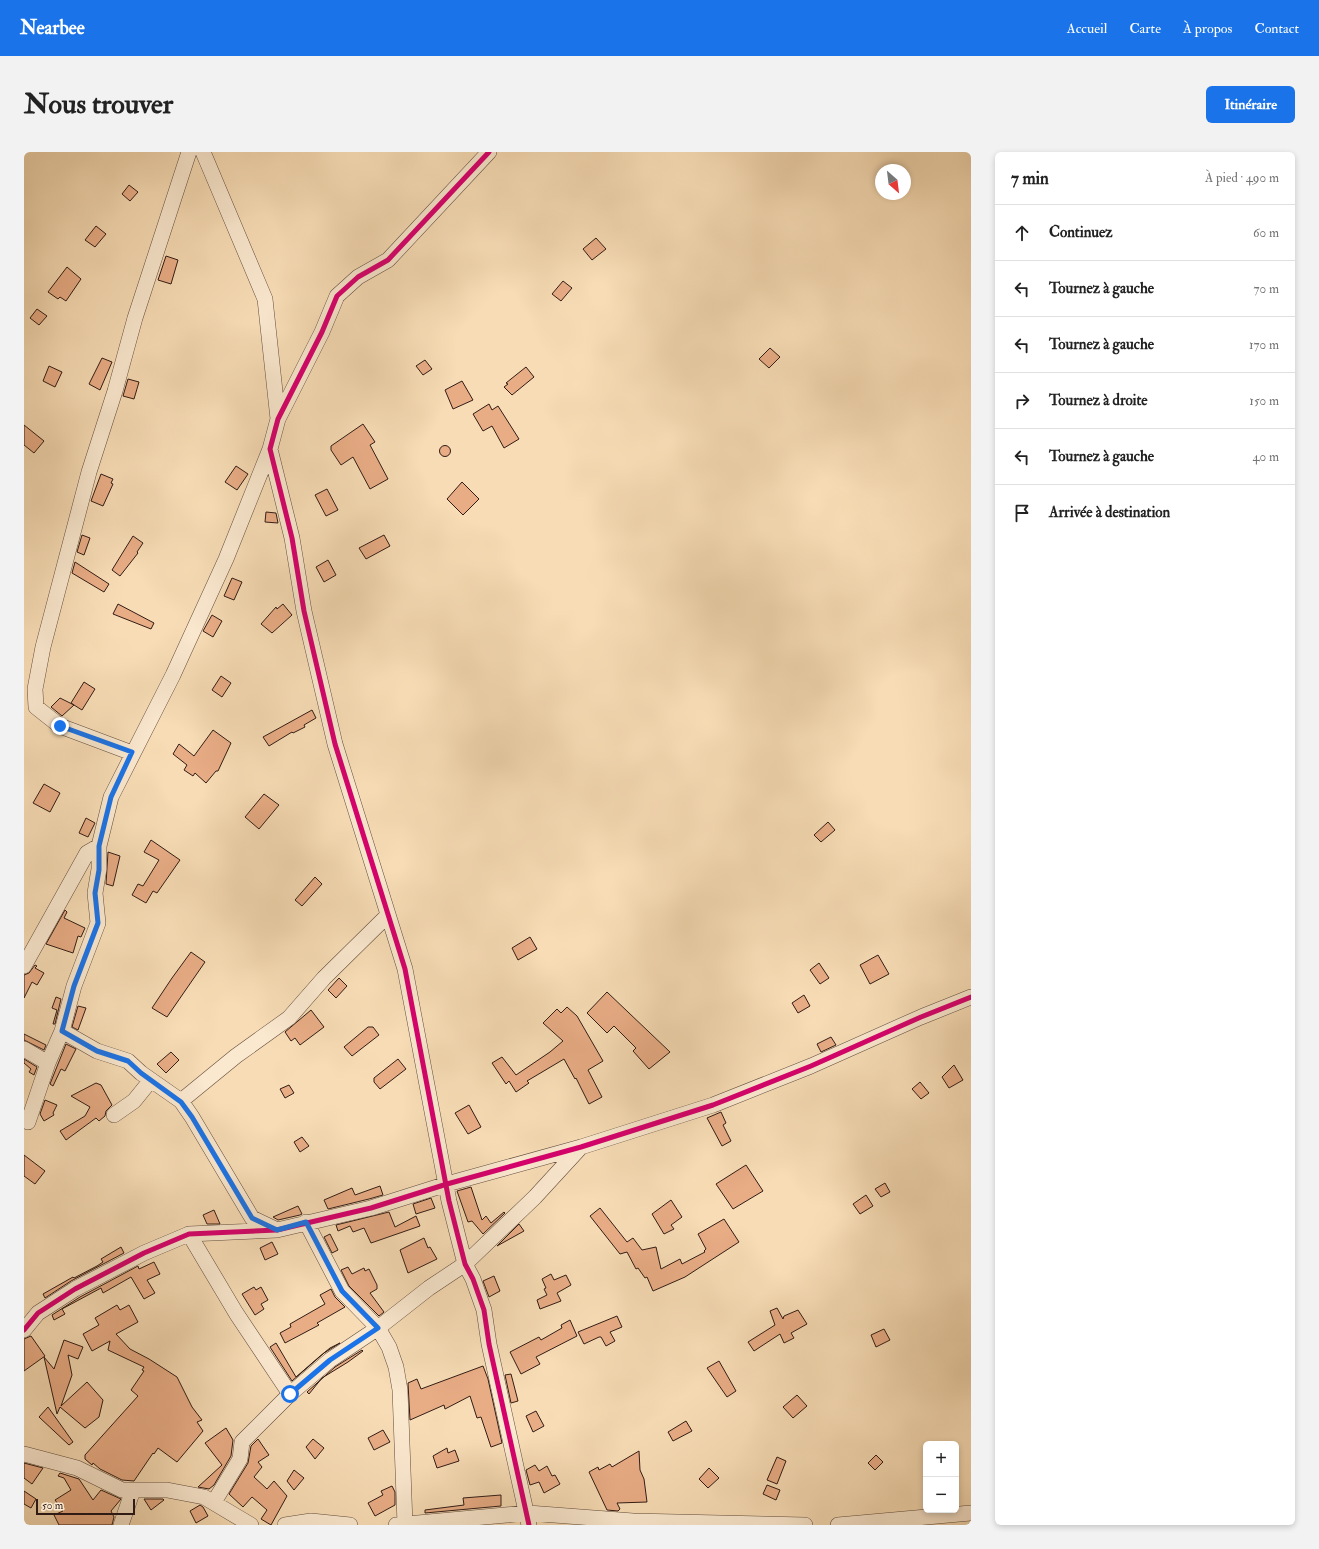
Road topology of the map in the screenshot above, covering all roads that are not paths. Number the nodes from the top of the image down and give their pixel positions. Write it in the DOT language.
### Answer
graph roads {
  1 [pos="189,152"];
  2 [pos="203,152"];
  3 [pos="489,152"];
  4 [pos="278,419"];
  5 [pos="270,449"];
  6 [pos="132,752"];
  7 [pos="99,846"];
  8 [pos="388,915"];
  9 [pos="24,966"];
  10 [pos="971,997"];
  11 [pos="62,1031"];
  12 [pos="24,1049"];
  13 [pos="48,1063"];
  14 [pos="151,1080"];
  15 [pos="181,1102"];
  16 [pos="114,1115"];
  17 [pos="28,1122"];
  18 [pos="581,1147"];
  19 [pos="447,1184"];
  20 [pos="306,1222"];
  21 [pos="277,1230"];
  22 [pos="189,1234"];
  23 [pos="465,1264"];
  24 [pos="378,1328"];
  25 [pos="24,1330"];
  26 [pos="290,1394"];
  27 [pos="24,1454"];
  28 [pos="133,1490"];
  29 [pos="214,1502"];
  30 [pos="971,1513"];
  31 [pos="528,1519"];
  32 [pos="121,1525"];
  33 [pos="251,1525"];
  34 [pos="285,1525"];
  35 [pos="350,1525"];
  36 [pos="401,1525"];
  37 [pos="805,1525"];
  38 [pos="838,1525"];
  1 -- 6 [label="street"];
  2 -- 4 [label="street"];
  3 -- 4 [label="street"];
  4 -- 5 [label="street"];
  5 -- 6 [label="street"];
  5 -- 8 [label="street"];
  6 -- 7 [label="street"];
  7 -- 9 [label="street"];
  7 -- 11 [label="street"];
  8 -- 15 [label="street"];
  8 -- 19 [label="street"];
  10 -- 18 [label="street"];
  11 -- 13 [label="street"];
  11 -- 14 [label="street"];
  12 -- 13 [label="street"];
  13 -- 17 [label="street"];
  14 -- 15 [label="street"];
  14 -- 16 [label="street"];
  15 -- 21 [label="street"];
  18 -- 19 [label="street"];
  18 -- 23 [label="street"];
  19 -- 20 [label="street"];
  19 -- 23 [label="street"];
  20 -- 21 [label="street"];
  20 -- 24 [label="street"];
  21 -- 22 [label="street"];
  22 -- 25 [label="street"];
  22 -- 26 [label="street"];
  23 -- 24 [label="street"];
  23 -- 31 [label="street"];
  24 -- 26 [label="street"];
  24 -- 36 [label="street"];
  26 -- 29 [label="street"];
  27 -- 28 [label="street"];
  28 -- 29 [label="street"];
  28 -- 32 [label="street"];
  29 -- 33 [label="street"];
  30 -- 38 [label="street"];
  31 -- 36 [label="street"];
  31 -- 37 [label="street"];
  34 -- 35 [label="street"];
}
